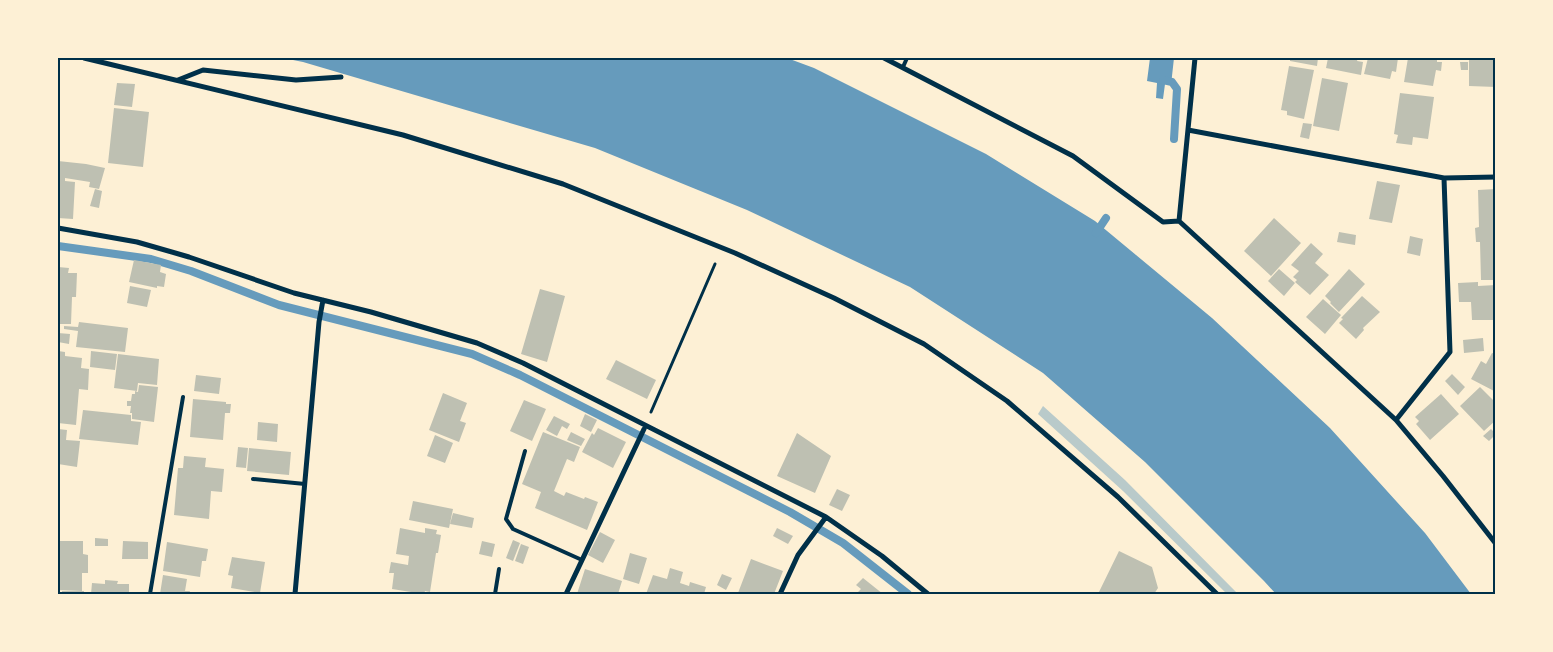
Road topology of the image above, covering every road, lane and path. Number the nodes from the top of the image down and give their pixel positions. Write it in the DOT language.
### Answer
graph roads {
  1 [pos="84,58"];
  2 [pos="884,58"];
  3 [pos="907,58"];
  4 [pos="1195,58"];
  5 [pos="903,67"];
  6 [pos="341,77"];
  7 [pos="178,80"];
  8 [pos="1188,130"];
  9 [pos="1496,177"];
  10 [pos="1444,178"];
  11 [pos="1180,222"];
  12 [pos="58,228"];
  13 [pos="716,264"];
  14 [pos="323,300"];
  15 [pos="183,397"];
  16 [pos="1396,420"];
  17 [pos="645,427"];
  18 [pos="526,451"];
  19 [pos="253,479"];
  20 [pos="305,484"];
  21 [pos="824,519"];
  22 [pos="1496,544"];
  23 [pos="582,560"];
  24 [pos="499,569"];
  25 [pos="150,594"];
  26 [pos="295,594"];
  27 [pos="495,594"];
  28 [pos="566,594"];
  29 [pos="780,594"];
  30 [pos="928,594"];
  31 [pos="1217,594"];
  1 -- 7 [label="street"];
  2 -- 5 [label="street"];
  3 -- 5 [label="lane"];
  4 -- 8 [label="street"];
  5 -- 11 [label="street"];
  6 -- 7 [label="street"];
  7 -- 31 [label="street"];
  8 -- 10 [label="street"];
  8 -- 11 [label="street"];
  9 -- 10 [label="street"];
  10 -- 16 [label="street"];
  11 -- 16 [label="street"];
  12 -- 14 [label="street"];
  13 -- 17 [label="path"];
  14 -- 17 [label="street"];
  14 -- 20 [label="street"];
  15 -- 25 [label="lane"];
  16 -- 22 [label="street"];
  17 -- 21 [label="street"];
  17 -- 23 [label="street"];
  18 -- 23 [label="lane"];
  19 -- 20 [label="lane"];
  20 -- 26 [label="street"];
  21 -- 29 [label="street"];
  21 -- 30 [label="street"];
  23 -- 28 [label="street"];
  24 -- 27 [label="lane"];
}
